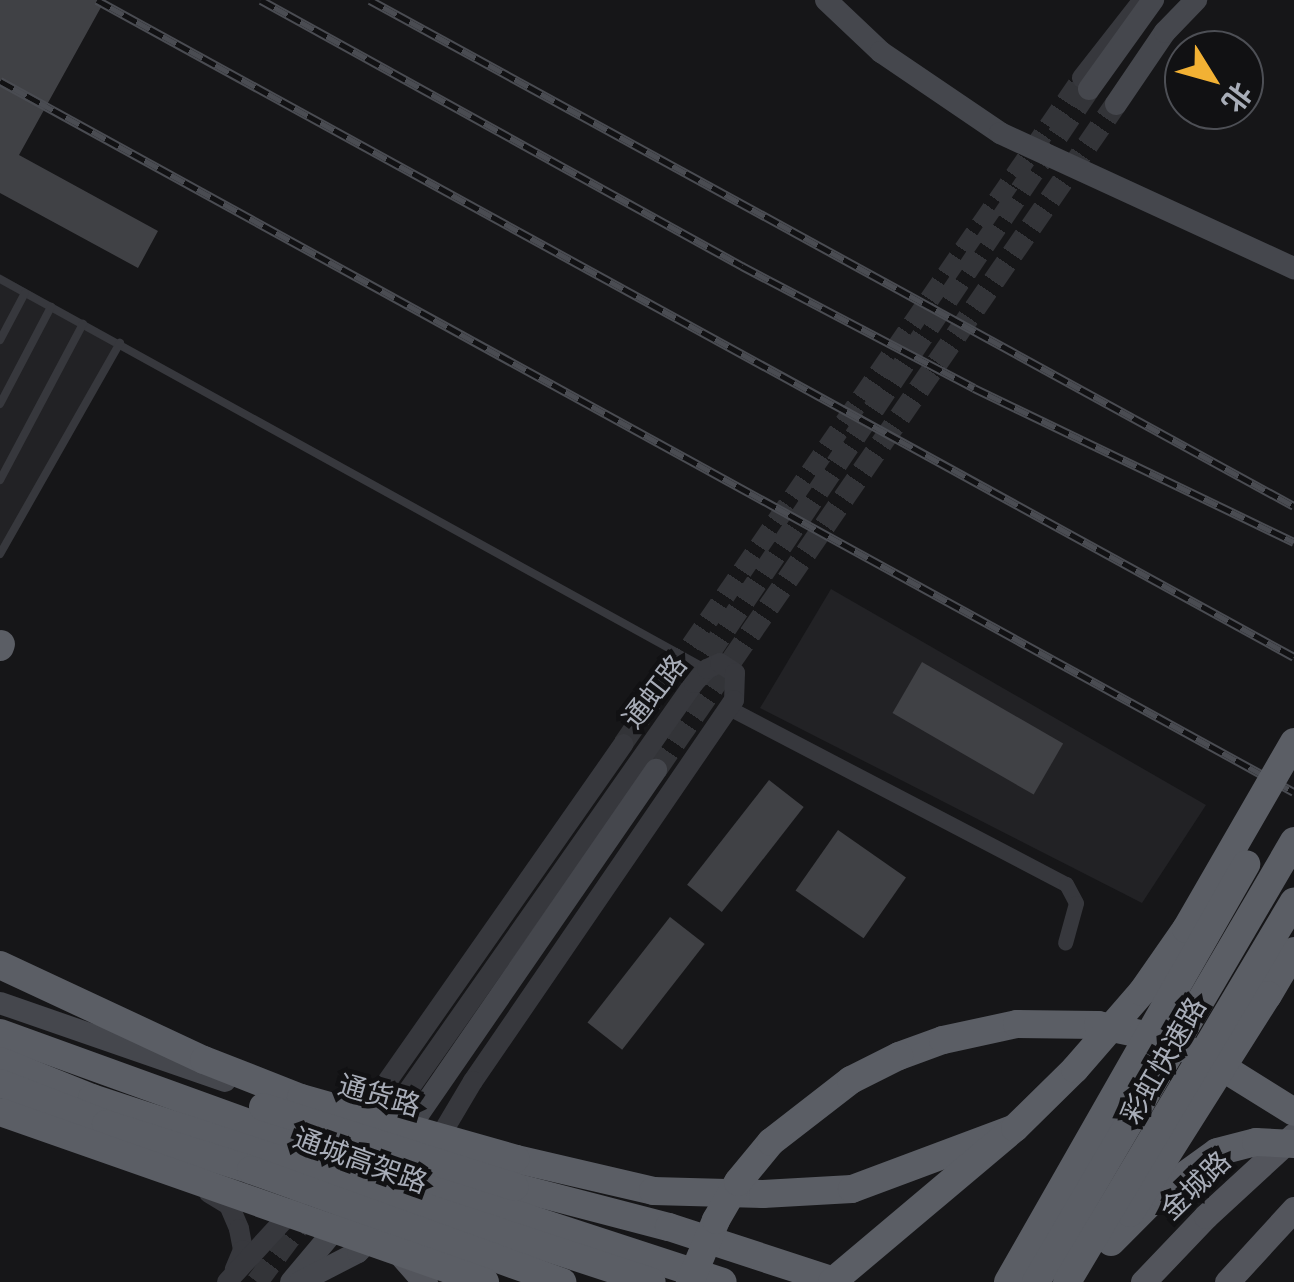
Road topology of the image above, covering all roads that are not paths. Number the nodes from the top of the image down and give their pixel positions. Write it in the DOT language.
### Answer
graph roads {
  1 [pos="826,0"];
  2 [pos="1143,0"];
  3 [pos="1154,0"];
  4 [pos="1196,0"];
  5 [pos="1086,83"];
  6 [pos="1116,104"];
  7 [pos="1294,268"];
  8 [pos="0,279"];
  9 [pos="25,293"];
  10 [pos="51,306"];
  11 [pos="83,324"];
  12 [pos="0,340"];
  13 [pos="120,343"];
  14 [pos="0,404"];
  15 [pos="0,480"];
  16 [pos="0,552"];
  17 [pos="707,669"];
  18 [pos="729,708"];
  19 [pos="1294,742"];
  20 [pos="622,744"];
  21 [pos="656,770"];
  22 [pos="1294,780"];
  23 [pos="1294,841"];
  24 [pos="1294,901"];
  25 [pos="1065,943"];
  26 [pos="1294,952"];
  27 [pos="0,965"];
  28 [pos="0,1003"];
  29 [pos="0,1033"];
  30 [pos="0,1061"];
  31 [pos="473,1081"];
  32 [pos="0,1083"];
  33 [pos="0,1102"];
  34 [pos="0,1112"];
  35 [pos="1294,1112"];
  36 [pos="359,1122"];
  37 [pos="1015,1128"];
  38 [pos="1294,1135"];
  39 [pos="424,1137"];
  40 [pos="1294,1144"];
  41 [pos="135,1147"];
  42 [pos="459,1169"];
  43 [pos="569,1173"];
  44 [pos="305,1197"];
  45 [pos="1294,1208"];
  46 [pos="348,1215"];
  47 [pos="379,1231"];
  48 [pos="1111,1242"];
  49 [pos="230,1278"];
  50 [pos="291,1282"];
  51 [pos="300,1282"];
  52 [pos="425,1282"];
  53 [pos="485,1282"];
  54 [pos="494,1282"];
  55 [pos="562,1282"];
  56 [pos="652,1282"];
  57 [pos="690,1282"];
  58 [pos="722,1282"];
  59 [pos="834,1282"];
  60 [pos="1008,1282"];
  61 [pos="1036,1282"];
  62 [pos="1067,1282"];
  63 [pos="1087,1282"];
  64 [pos="1143,1282"];
  65 [pos="1227,1282"];
  1 -- 7 [label="main road"];
  2 -- 5 [label="street"];
  3 -- 5 [label="main road"];
  4 -- 6 [label="main road"];
  8 -- 9 [label="lane"];
  9 -- 10 [label="lane"];
  9 -- 12 [label="lane"];
  10 -- 11 [label="lane"];
  10 -- 14 [label="lane"];
  11 -- 13 [label="lane"];
  11 -- 15 [label="lane"];
  13 -- 16 [label="lane"];
  13 -- 17 [label="lane"];
  17 -- 18 [label="street, 通虹路"];
  17 -- 36 [label="street, 通虹路"];
  18 -- 25 [label="street"];
  18 -- 31 [label="street, 通虹路"];
  19 -- 37 [label="highway, bridge"];
  20 -- 36 [label="street, 通虹路"];
  21 -- 39 [label="main road, 通虹路"];
  22 -- 60 [label="highway, bridge"];
  23 -- 61 [label="highway, 彩虹快速路, bridge"];
  24 -- 62 [label="highway, 彩虹快速路, bridge"];
  26 -- 48 [label="highway, bridge"];
  27 -- 43 [label="highway, bridge"];
  28 -- 36 [label="main road, 通货路"];
  29 -- 42 [label="highway, bridge"];
  29 -- 58 [label="highway, 通城高架路, bridge"];
  30 -- 56 [label="highway, 通城高架路, bridge"];
  31 -- 39 [label="street, 通虹路"];
  31 -- 39 [label="street"];
  32 -- 55 [label="highway, bridge"];
  33 -- 41 [label="main road"];
  34 -- 53 [label="highway, bridge"];
  35 -- 57 [label="highway, bridge"];
  36 -- 39 [label="main road, 通货路"];
  36 -- 44 [label="street, 通虹路"];
  37 -- 43 [label="highway, bridge"];
  37 -- 59 [label="highway, bridge"];
  38 -- 64 [label="main road, 金城路"];
  39 -- 46 [label="main road, 通虹路"];
  39 -- 47 [label="main road, 通货路"];
  39 -- 54 [label="main road"];
  40 -- 48 [label="highway, bridge"];
  41 -- 44 [label="main road"];
  41 -- 49 [label="street"];
  42 -- 43 [label="highway, bridge"];
  42 -- 59 [label="highway, bridge"];
  44 -- 46 [label="main road"];
  44 -- 49 [label="street, 通虹路"];
  45 -- 65 [label="main road"];
  46 -- 47 [label="main road"];
  46 -- 50 [label="main road, 通虹路"];
  47 -- 51 [label="main road, 通货路"];
  47 -- 52 [label="main road"];
  48 -- 63 [label="highway"];
}
